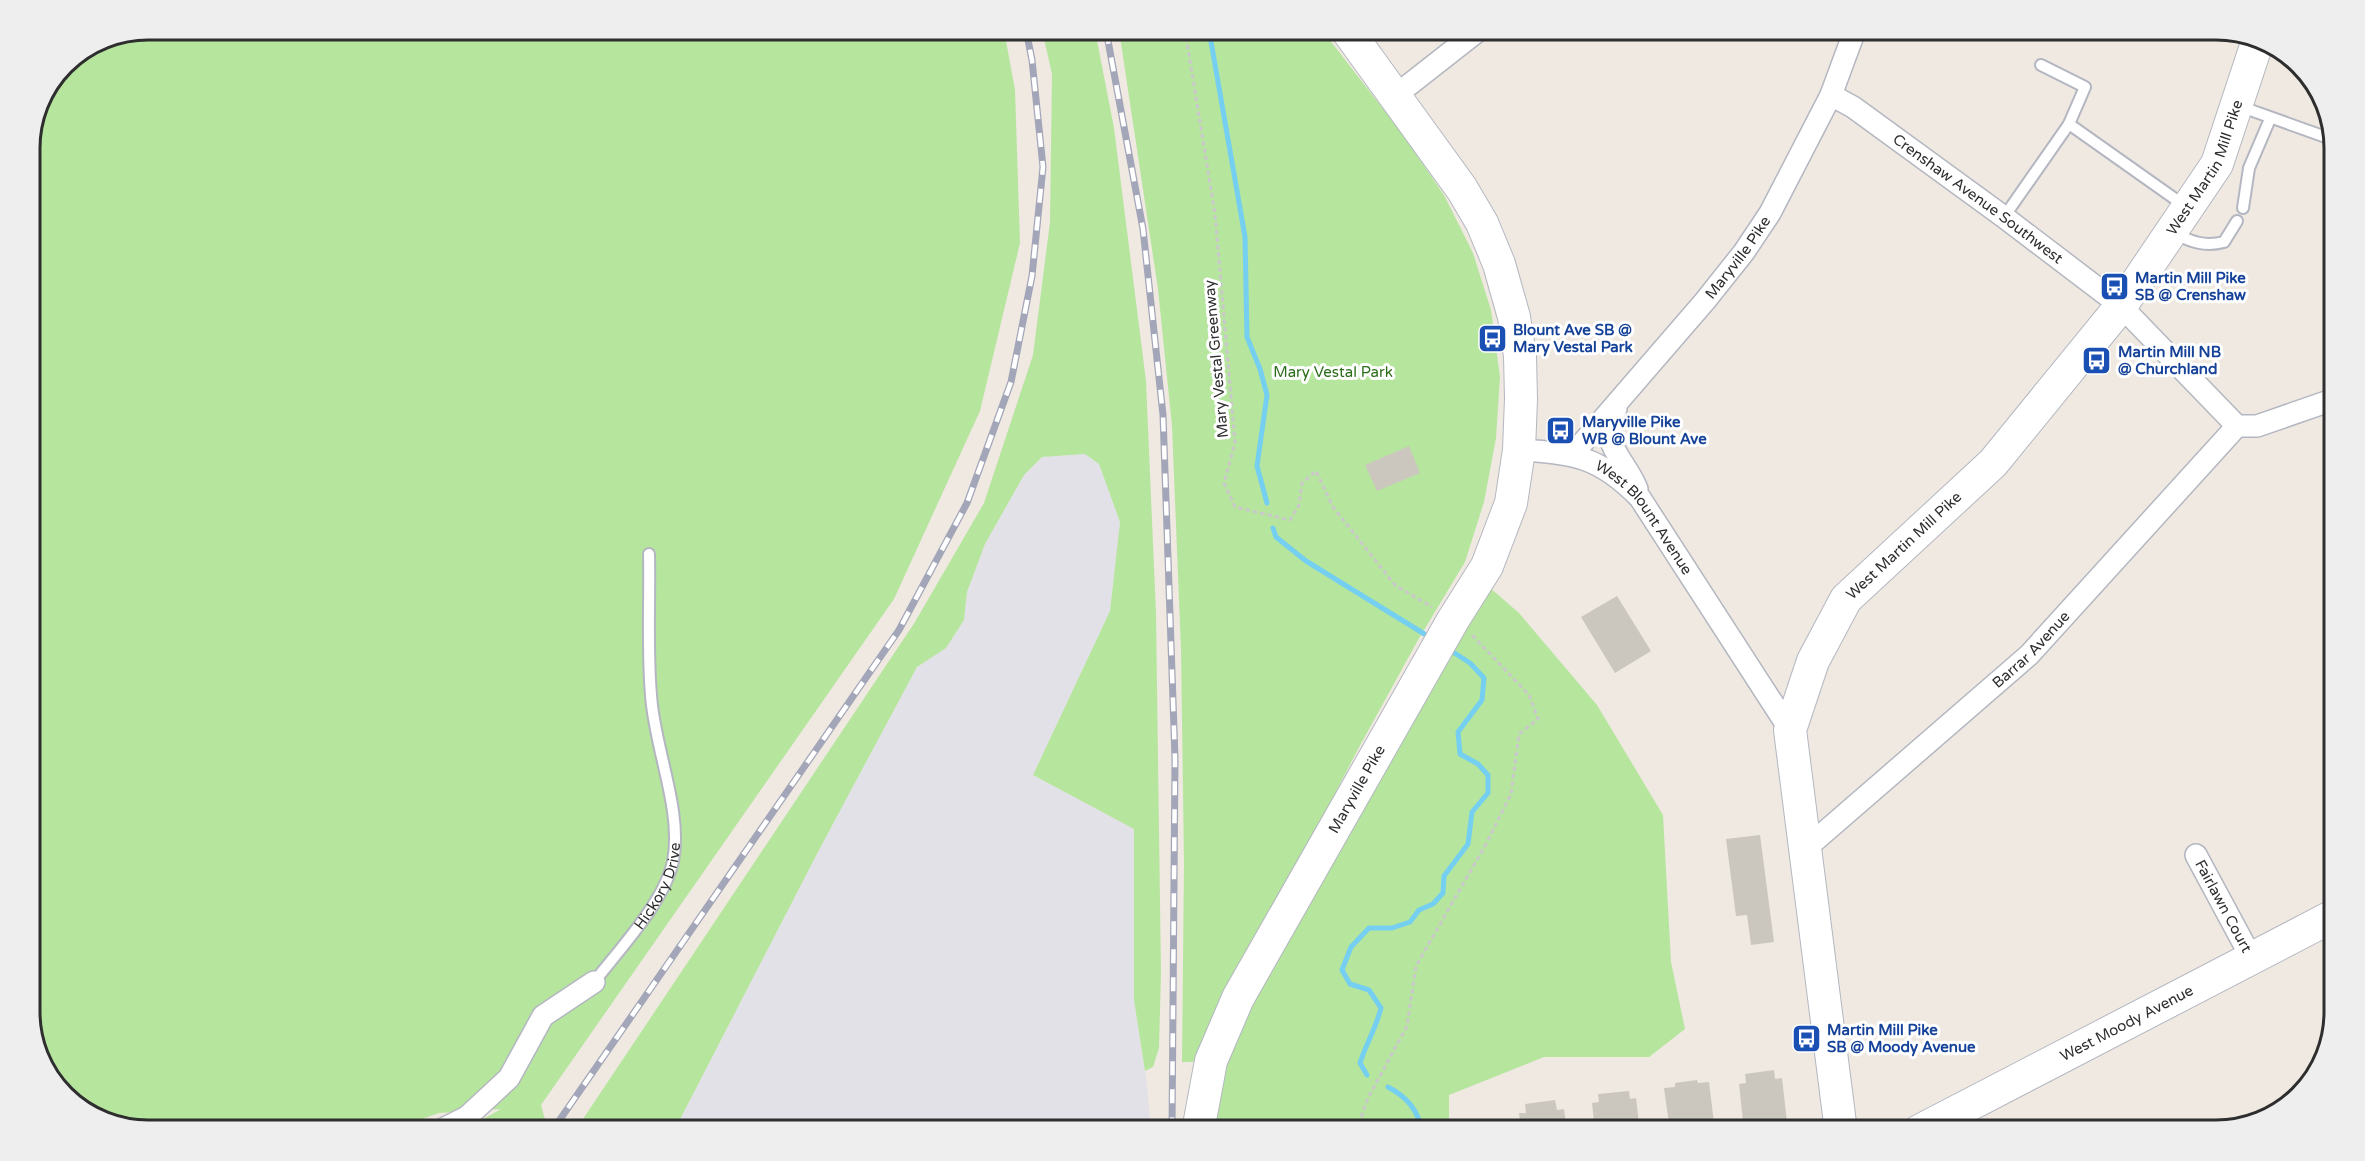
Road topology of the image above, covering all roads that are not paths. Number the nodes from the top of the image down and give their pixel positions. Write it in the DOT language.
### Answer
graph roads {
  1 [pos="1355,40"];
  2 [pos="1466,40"];
  3 [pos="1851,40"];
  4 [pos="2255,48"];
  5 [pos="2041,65"];
  6 [pos="1396,95"];
  7 [pos="1831,95"];
  8 [pos="2236,105"];
  9 [pos="2270,119"];
  10 [pos="2069,124"];
  11 [pos="2323,137"];
  12 [pos="2243,208"];
  13 [pos="2004,217"];
  14 [pos="2179,220"];
  15 [pos="2237,221"];
  16 [pos="2121,306"];
  17 [pos="1619,403"];
  18 [pos="2324,403"];
  19 [pos="2237,426"];
  20 [pos="1520,450"];
  21 [pos="1572,455"];
  22 [pos="1640,498"];
  23 [pos="649,554"];
  24 [pos="1790,730"];
  25 [pos="1804,850"];
  26 [pos="2196,855"];
  27 [pos="2324,921"];
  28 [pos="2252,959"];
  29 [pos="594,982"];
  30 [pos="461,1120"];
  31 [pos="1200,1120"];
  32 [pos="1840,1120"];
  33 [pos="1940,1120"];
  1 -- 6 [label="street"];
  2 -- 6 [label="street"];
  3 -- 7 [label="street, Maryville Pike"];
  4 -- 8 [label="street, West Martin Mill Pike"];
  5 -- 10 [label="lane"];
  6 -- 20 [label="street"];
  7 -- 13 [label="street, Crenshaw Avenue Southwest"];
  7 -- 17 [label="street, Maryville Pike"];
  8 -- 9 [label="lane"];
  8 -- 14 [label="street, West Martin Mill Pike"];
  9 -- 11 [label="lane"];
  9 -- 12 [label="lane"];
  10 -- 13 [label="lane"];
  10 -- 14 [label="lane"];
  13 -- 16 [label="street, Crenshaw Avenue Southwest"];
  14 -- 15 [label="lane"];
  14 -- 16 [label="street, West Martin Mill Pike"];
  16 -- 19 [label="street, Crenshaw Avenue Southwest"];
  16 -- 24 [label="street, West Martin Mill Pike"];
  17 -- 21 [label="street, Maryville Pike"];
  17 -- 22 [label="street"];
  18 -- 19 [label="street"];
  19 -- 25 [label="street, Barrar Avenue"];
  20 -- 21 [label="street, West Blount Avenue"];
  20 -- 31 [label="street, Maryville Pike"];
  21 -- 22 [label="street, West Blount Avenue"];
  22 -- 24 [label="street, West Blount Avenue"];
  23 -- 29 [label="lane, Hickory Drive"];
  24 -- 25 [label="street, West Martin Mill Pike"];
  25 -- 32 [label="street, West Martin Mill Pike"];
  26 -- 28 [label="street, Fairlawn Court"];
  27 -- 28 [label="street, West Moody Avenue"];
  28 -- 33 [label="street, West Moody Avenue"];
  29 -- 30 [label="street, Hickory Drive"];
}
